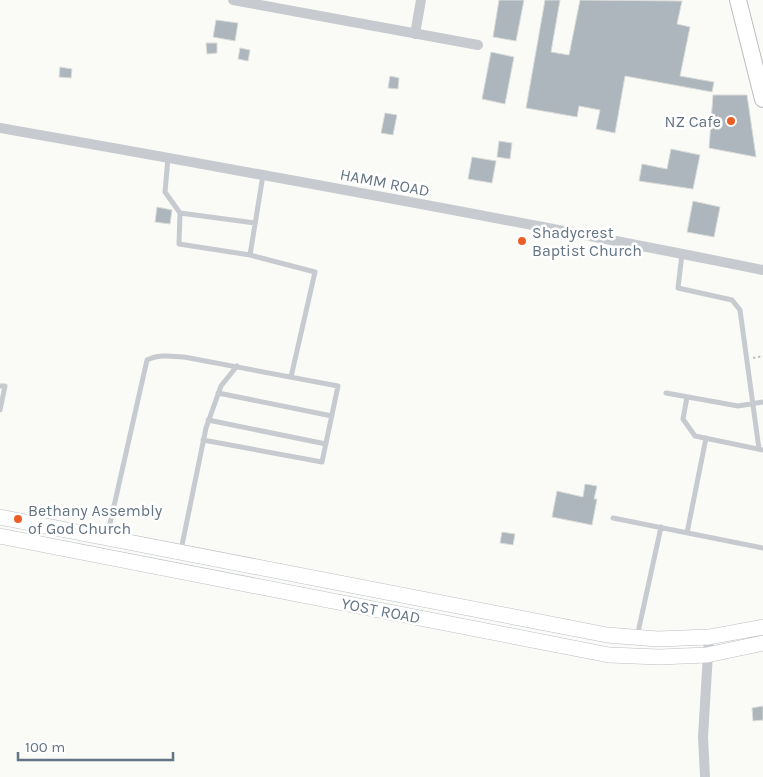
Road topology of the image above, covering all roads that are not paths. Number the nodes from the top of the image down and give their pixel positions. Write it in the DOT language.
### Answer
graph roads {
  1 [pos="233,0"];
  2 [pos="421,0"];
  3 [pos="740,8"];
  4 [pos="415,34"];
  5 [pos="478,45"];
  6 [pos="763,99"];
  7 [pos="0,128"];
  8 [pos="168,158"];
  9 [pos="262,174"];
  10 [pos="180,213"];
  11 [pos="255,223"];
  12 [pos="683,254"];
  13 [pos="250,255"];
  14 [pos="763,270"];
  15 [pos="237,366"];
  16 [pos="290,376"];
  17 [pos="0,386"];
  18 [pos="218,393"];
  19 [pos="666,393"];
  20 [pos="687,397"];
  21 [pos="763,402"];
  22 [pos="754,404"];
  23 [pos="0,410"];
  24 [pos="332,416"];
  25 [pos="208,420"];
  26 [pos="706,438"];
  27 [pos="203,440"];
  28 [pos="326,444"];
  29 [pos="761,450"];
  30 [pos="0,518"];
  31 [pos="613,518"];
  32 [pos="661,528"];
  33 [pos="687,533"];
  34 [pos="0,536"];
  35 [pos="107,538"];
  36 [pos="763,548"];
  37 [pos="180,553"];
  38 [pos="284,573"];
  39 [pos="280,591"];
  40 [pos="478,611"];
  41 [pos="763,627"];
  42 [pos="474,629"];
  43 [pos="637,637"];
  44 [pos="709,637"];
  45 [pos="763,644"];
  46 [pos="707,655"];
  47 [pos="634,656"];
  48 [pos="705,777"];
  1 -- 4 [label="street"];
  2 -- 4 [label="street"];
  3 -- 6 [label="main road"];
  4 -- 5 [label="street"];
  7 -- 8 [label="street, HAMM ROAD"];
  8 -- 9 [label="street, HAMM ROAD"];
  8 -- 10 [label="lane"];
  9 -- 11 [label="lane"];
  9 -- 12 [label="street, HAMM ROAD"];
  10 -- 11 [label="lane"];
  10 -- 13 [label="lane"];
  11 -- 13 [label="lane"];
  12 -- 14 [label="street, HAMM ROAD"];
  12 -- 22 [label="lane"];
  13 -- 16 [label="lane"];
  15 -- 16 [label="lane"];
  15 -- 18 [label="lane"];
  15 -- 35 [label="lane"];
  16 -- 24 [label="lane"];
  17 -- 23 [label="lane"];
  18 -- 24 [label="lane"];
  18 -- 25 [label="lane"];
  19 -- 20 [label="lane"];
  20 -- 22 [label="lane"];
  20 -- 26 [label="lane"];
  21 -- 22 [label="lane"];
  22 -- 29 [label="lane"];
  24 -- 28 [label="lane"];
  25 -- 27 [label="lane"];
  25 -- 28 [label="lane"];
  26 -- 29 [label="lane"];
  26 -- 33 [label="lane"];
  27 -- 28 [label="lane"];
  27 -- 37 [label="lane"];
  30 -- 35 [label="main road, YOST ROAD"];
  31 -- 32 [label="lane"];
  32 -- 33 [label="lane"];
  32 -- 43 [label="lane"];
  33 -- 36 [label="lane"];
  34 -- 39 [label="main road, YOST ROAD"];
  35 -- 37 [label="main road, YOST ROAD"];
  37 -- 38 [label="main road, YOST ROAD"];
  38 -- 39 [label="main road"];
  38 -- 40 [label="main road, YOST ROAD"];
  39 -- 42 [label="main road, YOST ROAD"];
  40 -- 42 [label="main road"];
  40 -- 43 [label="main road, YOST ROAD"];
  41 -- 44 [label="main road, YOST ROAD"];
  42 -- 47 [label="main road, YOST ROAD"];
  43 -- 44 [label="main road, YOST ROAD"];
  43 -- 47 [label="main road"];
  44 -- 46 [label="street"];
  45 -- 46 [label="main road, YOST ROAD"];
  46 -- 47 [label="main road, YOST ROAD"];
  46 -- 48 [label="street"];
}
